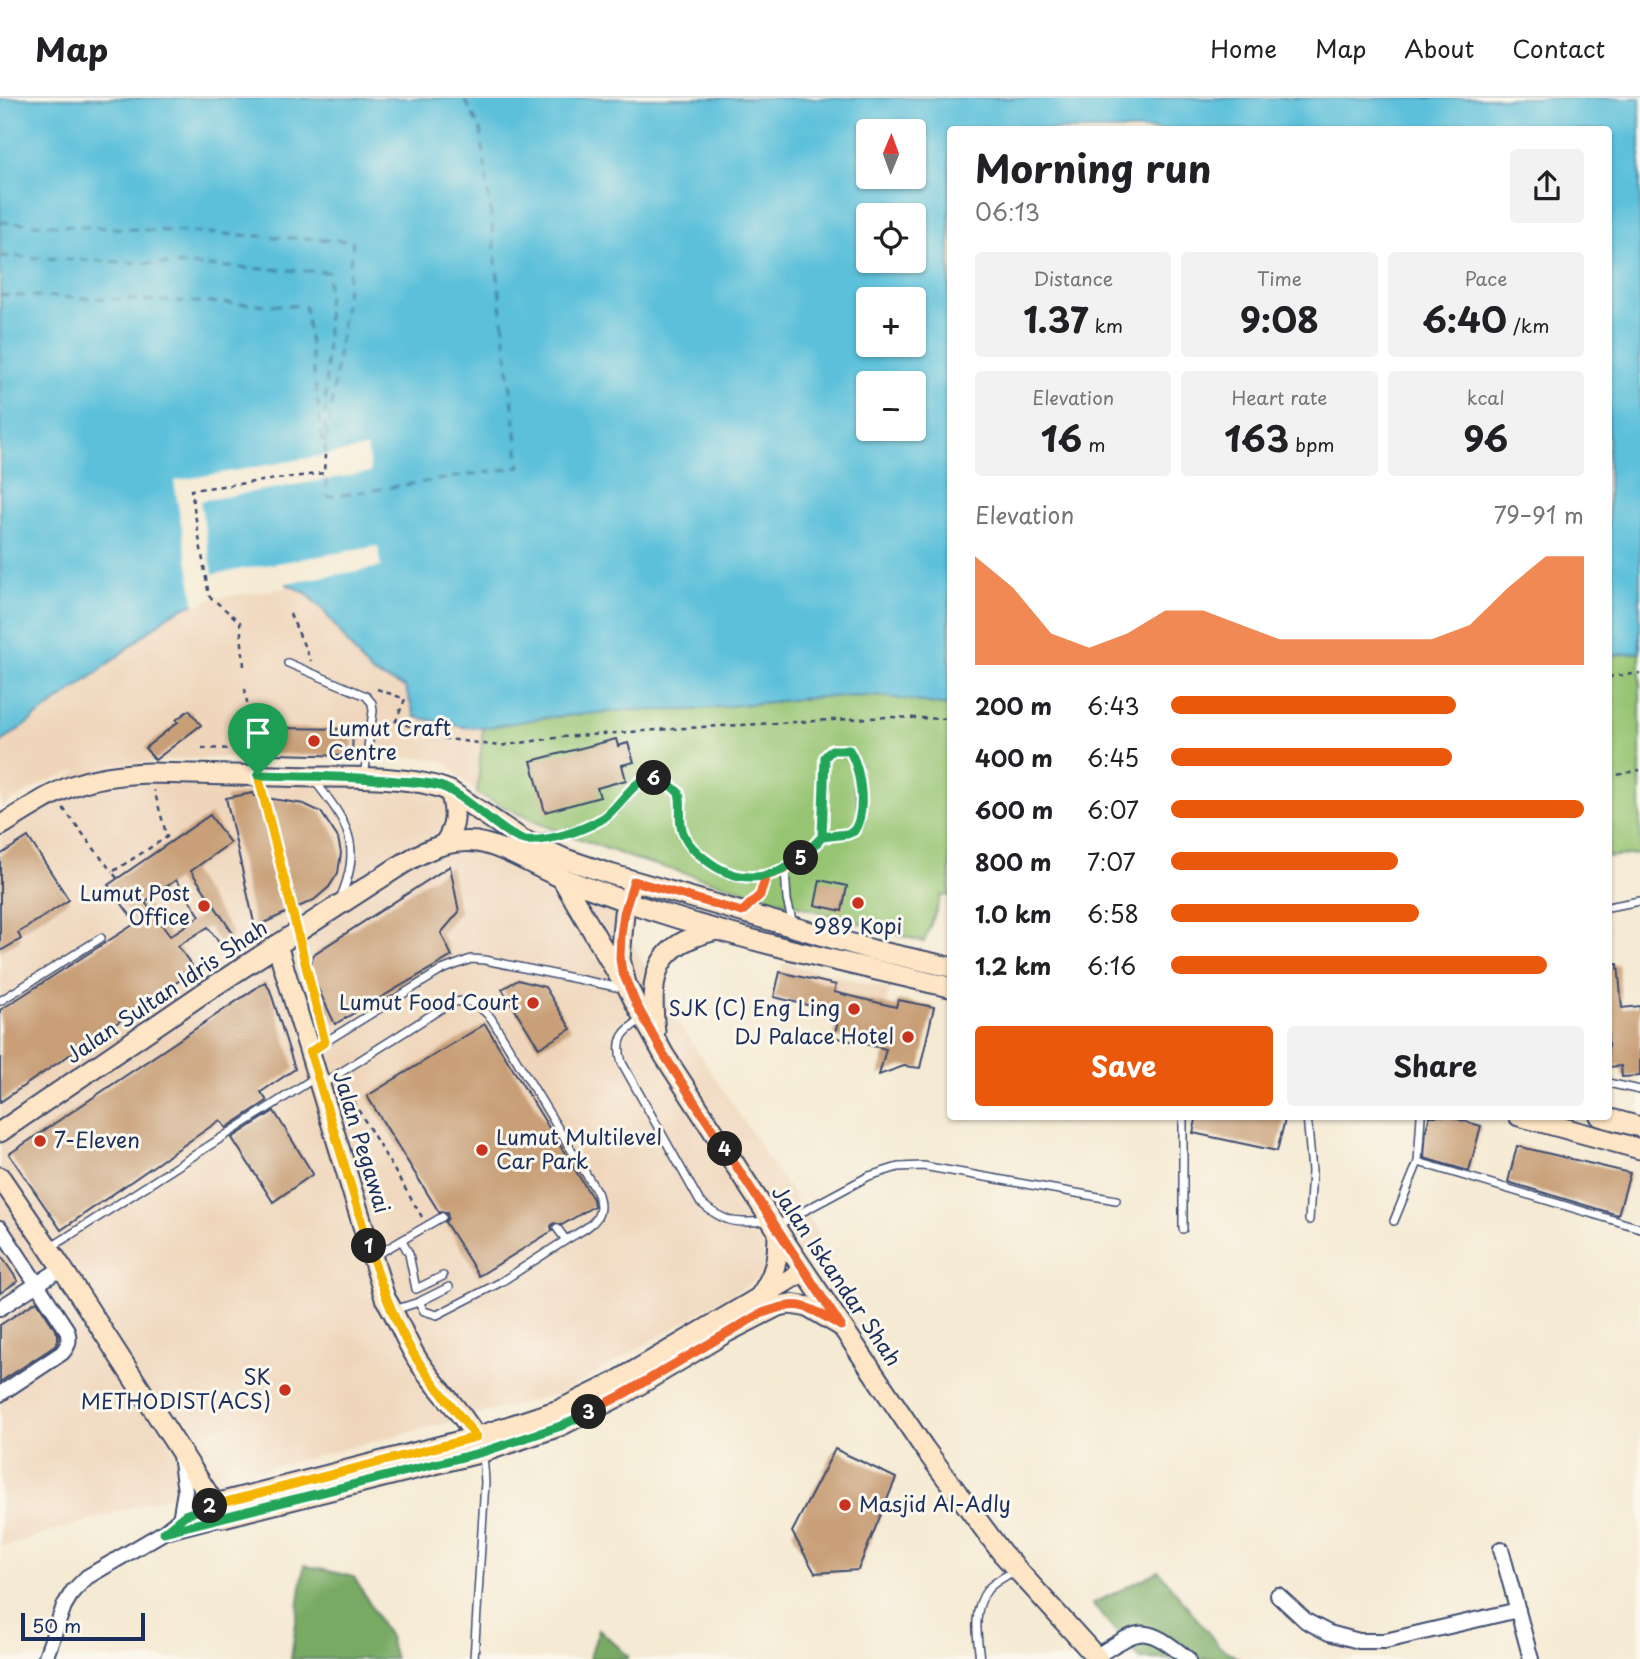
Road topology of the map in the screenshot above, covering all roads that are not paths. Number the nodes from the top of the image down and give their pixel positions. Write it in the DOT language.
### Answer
graph roads {
  1 [pos="288,663"];
  2 [pos="312,776"];
  3 [pos="364,777"];
  4 [pos="450,791"];
  5 [pos="0,826"];
  6 [pos="822,837"];
  7 [pos="444,844"];
  8 [pos="518,848"];
  9 [pos="785,869"];
  10 [pos="766,876"];
  11 [pos="561,877"];
  12 [pos="634,881"];
  13 [pos="1640,901"];
  14 [pos="627,902"];
  15 [pos="1612,906"];
  16 [pos="337,907"];
  17 [pos="742,912"];
  18 [pos="794,927"];
  19 [pos="718,930"];
  20 [pos="101,938"];
  21 [pos="277,945"];
  22 [pos="947,966"];
  23 [pos="947,986"];
  24 [pos="0,1001"];
  25 [pos="635,1004"];
  26 [pos="656,1041"];
  27 [pos="310,1052"];
  28 [pos="318,1081"];
  29 [pos="1612,1084"];
  30 [pos="1640,1090"];
  31 [pos="1612,1119"];
  32 [pos="1183,1120"];
  33 [pos="1307,1120"];
  34 [pos="1421,1120"];
  35 [pos="1535,1120"];
  36 [pos="1640,1127"];
  37 [pos="0,1132"];
  38 [pos="1640,1147"];
  39 [pos="1418,1162"];
  40 [pos="0,1177"];
  41 [pos="1116,1200"];
  42 [pos="442,1217"];
  43 [pos="1309,1220"];
  44 [pos="1394,1221"];
  45 [pos="775,1226"];
  46 [pos="556,1228"];
  47 [pos="1640,1228"];
  48 [pos="0,1229"];
  49 [pos="1183,1229"];
  50 [pos="566,1240"];
  51 [pos="402,1241"];
  52 [pos="49,1249"];
  53 [pos="372,1258"];
  54 [pos="62,1268"];
  55 [pos="804,1271"];
  56 [pos="443,1276"];
  57 [pos="36,1284"];
  58 [pos="449,1287"];
  59 [pos="760,1297"];
  60 [pos="419,1302"];
  61 [pos="0,1308"];
  62 [pos="393,1310"];
  63 [pos="841,1326"];
  64 [pos="0,1394"];
  65 [pos="479,1444"];
  66 [pos="178,1446"];
  67 [pos="219,1511"];
  68 [pos="180,1520"];
  69 [pos="164,1532"];
  70 [pos="1501,1549"];
  71 [pos="1016,1569"];
  72 [pos="1278,1595"];
  73 [pos="1518,1610"];
  74 [pos="1097,1658"];
  75 [pos="45,1659"];
  76 [pos="474,1659"];
  77 [pos="980,1659"];
  78 [pos="1188,1659"];
  79 [pos="1531,1659"];
  1 -- 3 [label="lane"];
  2 -- 3 [label="street"];
  2 -- 5 [label="street"];
  2 -- 16 [label="lane"];
  3 -- 4 [label="street"];
  4 -- 7 [label="street"];
  4 -- 8 [label="street"];
  6 -- 6 [label="lane"];
  6 -- 9 [label="lane"];
  7 -- 8 [label="street, Jalan Sultan Idris Shah"];
  7 -- 16 [label="street, Jalan Sultan Idris Shah"];
  8 -- 10 [label="lane"];
  8 -- 11 [label="street"];
  8 -- 12 [label="street"];
  9 -- 10 [label="lane"];
  9 -- 18 [label="lane"];
  10 -- 17 [label="lane"];
  11 -- 14 [label="street"];
  11 -- 25 [label="street"];
  12 -- 14 [label="street, Jalan Iskandar Shah"];
  12 -- 17 [label="street"];
  13 -- 15 [label="lane"];
  14 -- 19 [label="street"];
  14 -- 25 [label="street, Jalan Iskandar Shah"];
  16 -- 21 [label="street, Jalan Sultan Idris Shah"];
  17 -- 18 [label="street"];
  18 -- 22 [label="street"];
  19 -- 23 [label="street"];
  19 -- 26 [label="street"];
  20 -- 24 [label="lane"];
  21 -- 27 [label="street, Jalan Pegawai"];
  21 -- 37 [label="street, Jalan Sultan Idris Shah"];
  25 -- 26 [label="street, Jalan Iskandar Shah"];
  25 -- 27 [label="lane"];
  25 -- 45 [label="lane"];
  26 -- 45 [label="street, Jalan Iskandar Shah"];
  27 -- 28 [label="street, Jalan Pegawai"];
  28 -- 50 [label="lane"];
  28 -- 52 [label="lane"];
  28 -- 53 [label="street, Jalan Pegawai"];
  29 -- 30 [label="lane"];
  31 -- 36 [label="street"];
  32 -- 49 [label="lane"];
  33 -- 43 [label="lane"];
  34 -- 39 [label="lane"];
  35 -- 38 [label="street"];
  39 -- 44 [label="lane"];
  39 -- 47 [label="lane"];
  40 -- 52 [label="street"];
  41 -- 45 [label="lane"];
  42 -- 51 [label="lane"];
  45 -- 55 [label="street, Jalan Iskandar Shah"];
  45 -- 59 [label="street"];
  46 -- 50 [label="lane"];
  48 -- 57 [label="street"];
  50 -- 60 [label="lane"];
  51 -- 53 [label="lane"];
  51 -- 56 [label="lane"];
  52 -- 54 [label="street"];
  53 -- 62 [label="street, Jalan Pegawai"];
  54 -- 57 [label="street"];
  54 -- 66 [label="street"];
  55 -- 59 [label="street"];
  55 -- 63 [label="street, Jalan Iskandar Shah"];
  57 -- 61 [label="street"];
  57 -- 64 [label="street"];
  58 -- 60 [label="lane"];
  59 -- 65 [label="street"];
  60 -- 62 [label="lane"];
  62 -- 65 [label="street, Jalan Pegawai"];
  63 -- 65 [label="street"];
  63 -- 71 [label="street, Jalan Iskandar Shah"];
  65 -- 67 [label="street"];
  65 -- 76 [label="lane"];
  66 -- 67 [label="street"];
  66 -- 68 [label="street"];
  67 -- 68 [label="street"];
  67 -- 69 [label="street"];
  68 -- 69 [label="street"];
  69 -- 75 [label="street"];
  70 -- 73 [label="street"];
  71 -- 74 [label="street, Jalan Iskandar Shah"];
  71 -- 77 [label="lane"];
  72 -- 73 [label="street"];
  73 -- 79 [label="street"];
  74 -- 78 [label="street"];
}
